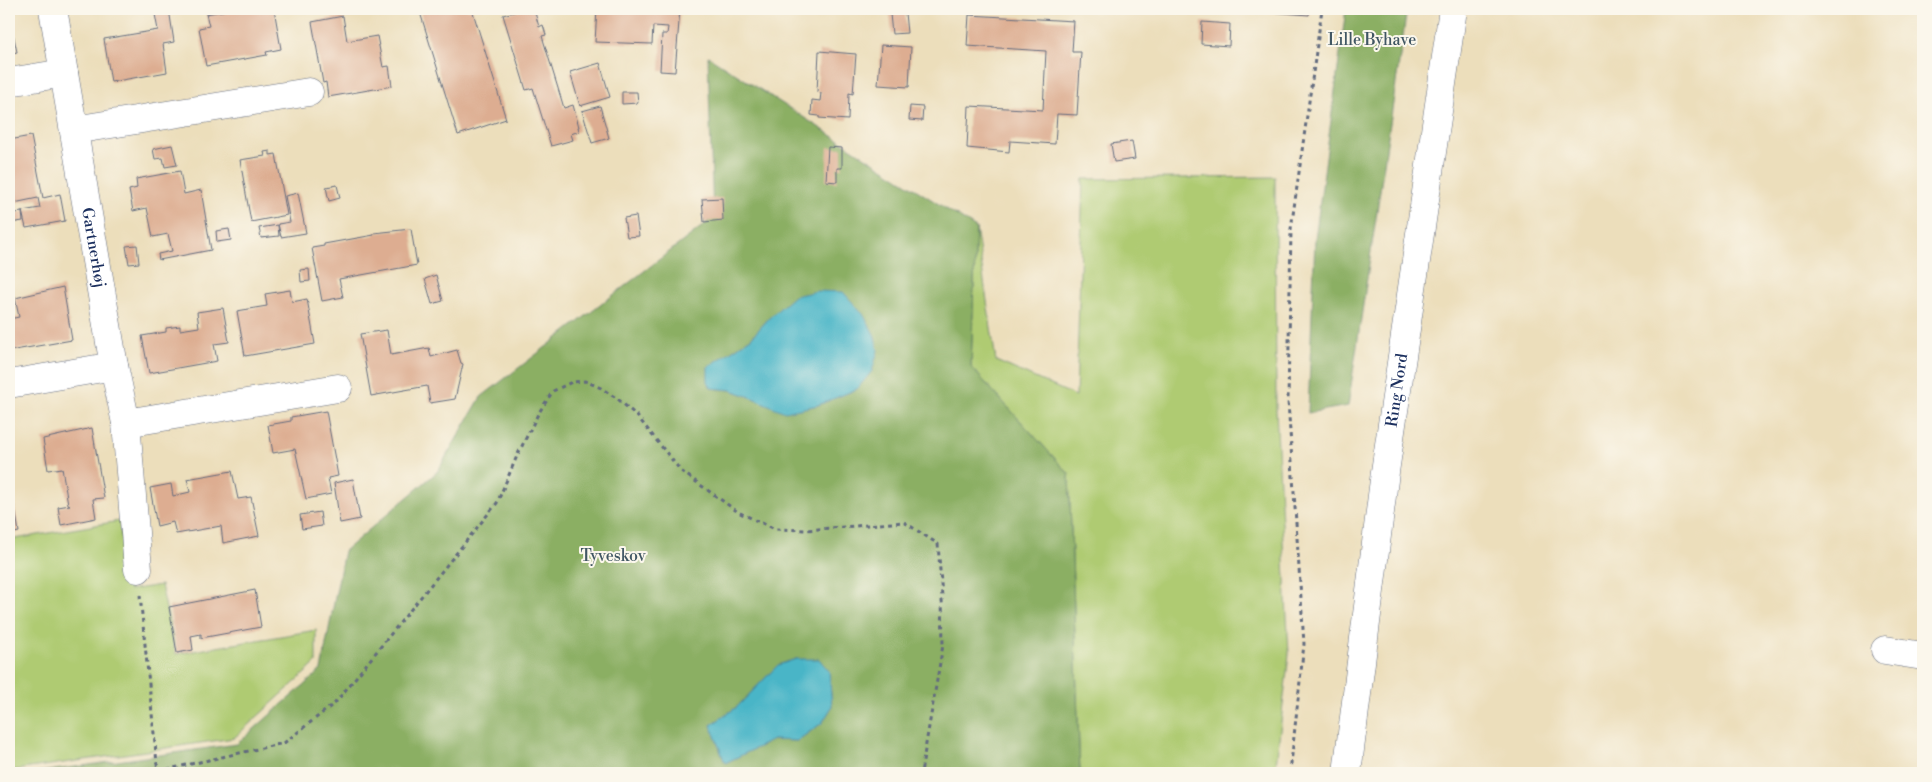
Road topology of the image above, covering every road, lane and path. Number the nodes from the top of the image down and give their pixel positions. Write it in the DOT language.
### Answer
graph roads {
  1 [pos="53,9"];
  2 [pos="1322,9"];
  3 [pos="1453,9"];
  4 [pos="64,73"];
  5 [pos="9,82"];
  6 [pos="309,92"];
  7 [pos="74,130"];
  8 [pos="114,366"];
  9 [pos="9,384"];
  10 [pos="338,388"];
  11 [pos="126,423"];
  12 [pos="138,570"];
  13 [pos="1885,650"];
  14 [pos="1923,656"];
  15 [pos="151,773"];
  16 [pos="158,773"];
  17 [pos="921,773"];
  18 [pos="1290,773"];
  19 [pos="1347,773"];
  1 -- 4 [label="street, Gartnerhøj"];
  2 -- 18 [label="path"];
  3 -- 19 [label="street, Ring Nord"];
  4 -- 5 [label="street"];
  4 -- 7 [label="street, Gartnerhøj"];
  6 -- 7 [label="street"];
  7 -- 8 [label="street, Gartnerhøj"];
  8 -- 9 [label="street"];
  8 -- 11 [label="street, Gartnerhøj"];
  10 -- 11 [label="street"];
  11 -- 12 [label="street, Gartnerhøj"];
  12 -- 16 [label="path"];
  13 -- 14 [label="street"];
  15 -- 16 [label="path"];
  16 -- 17 [label="path"];
}
